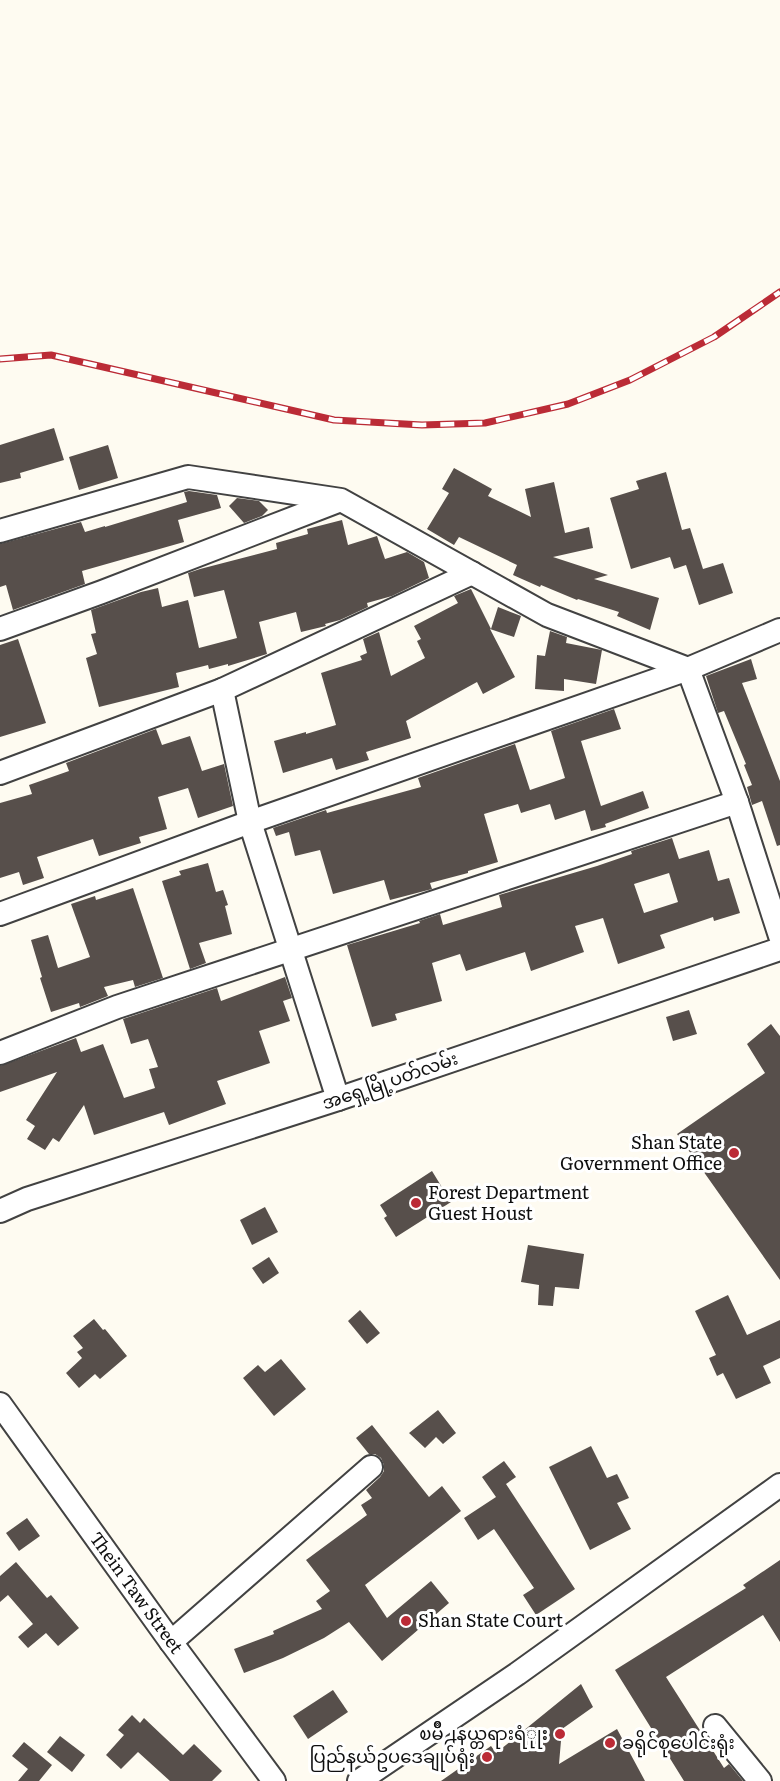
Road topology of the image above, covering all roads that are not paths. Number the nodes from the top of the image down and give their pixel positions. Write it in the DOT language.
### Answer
graph roads {
  1 [pos="340,501"];
  2 [pos="0,531"];
  3 [pos="471,573"];
  4 [pos="0,629"];
  5 [pos="780,630"];
  6 [pos="688,669"];
  7 [pos="222,690"];
  8 [pos="0,773"];
  9 [pos="737,802"];
  10 [pos="250,822"];
  11 [pos="0,914"];
  12 [pos="780,936"];
  13 [pos="780,949"];
  14 [pos="291,950"];
  15 [pos="0,1053"];
  16 [pos="338,1099"];
  17 [pos="0,1211"];
  18 [pos="0,1404"];
  19 [pos="372,1467"];
  20 [pos="780,1485"];
  21 [pos="171,1642"];
  22 [pos="715,1726"];
  23 [pos="274,1781"];
  24 [pos="359,1781"];
  25 [pos="760,1781"];
  1 -- 2 [label="street"];
  1 -- 3 [label="street"];
  1 -- 4 [label="street"];
  3 -- 6 [label="street"];
  3 -- 7 [label="street"];
  5 -- 6 [label="street"];
  6 -- 9 [label="street"];
  6 -- 10 [label="street"];
  7 -- 8 [label="street"];
  7 -- 10 [label="street"];
  9 -- 12 [label="street"];
  9 -- 14 [label="street"];
  10 -- 11 [label="street"];
  10 -- 14 [label="street"];
  13 -- 16 [label="street, အရှေ့မြို့ပတ်လမ်း"];
  14 -- 15 [label="street"];
  14 -- 16 [label="street"];
  16 -- 17 [label="street, အရှေ့မြို့ပတ်လမ်း"];
  18 -- 21 [label="street, Thein Taw Street"];
  19 -- 21 [label="street"];
  20 -- 24 [label="street"];
  21 -- 23 [label="street, Thein Taw Street"];
  22 -- 25 [label="street"];
}
